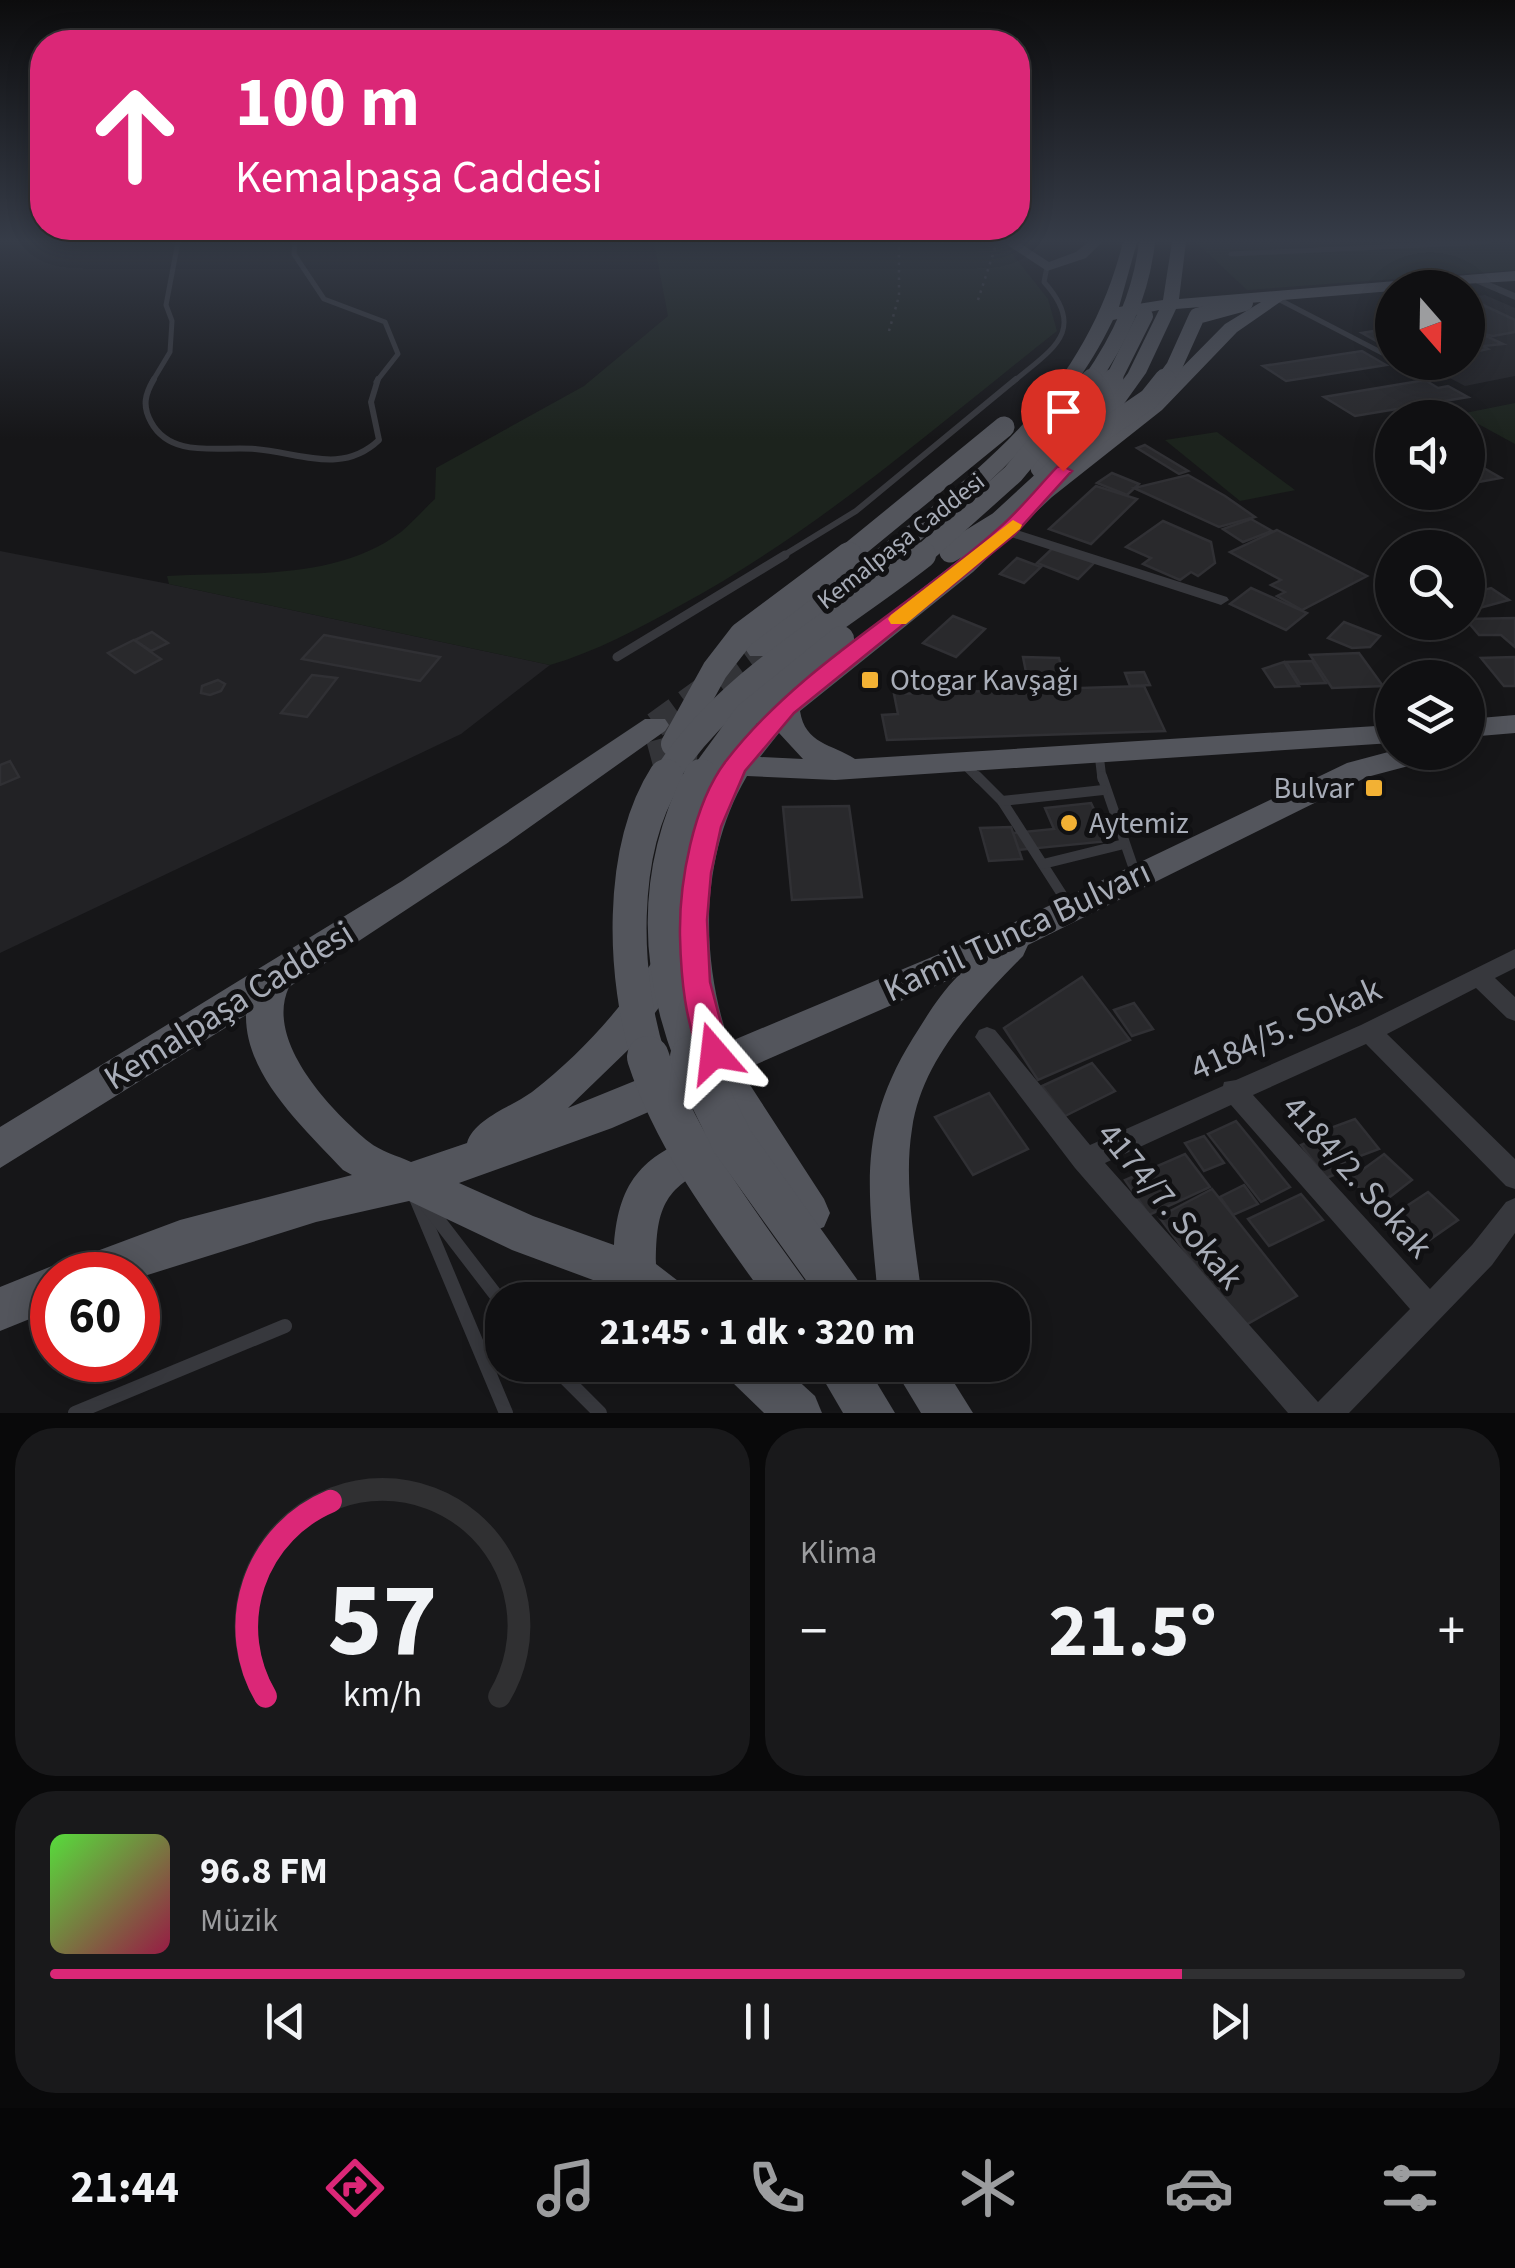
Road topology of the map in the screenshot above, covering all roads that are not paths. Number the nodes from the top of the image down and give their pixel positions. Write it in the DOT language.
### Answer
graph roads {
  1 [pos="167,308"];
  2 [pos="354,308"];
  3 [pos="1064,308"];
  4 [pos="1110,308"];
  5 [pos="1132,308"];
  6 [pos="1138,308"];
  7 [pos="1150,308"];
  8 [pos="1167,308"];
  9 [pos="1193,308"];
  10 [pos="1232,308"];
  11 [pos="1254,308"];
  12 [pos="1278,308"];
  13 [pos="1107,317"];
  14 [pos="1161,324"];
  15 [pos="1375,351"];
  16 [pos="1083,360"];
  17 [pos="1136,373"];
  18 [pos="1057,396"];
  19 [pos="1040,498"];
  20 [pos="930,520"];
  21 [pos="999,538"];
  22 [pos="950,552"];
  23 [pos="1221,600"];
  24 [pos="758,650"];
  25 [pos="617,657"];
  26 [pos="786,708"];
  27 [pos="1515,724"];
  28 [pos="655,725"];
  29 [pos="1485,727"];
  30 [pos="1375,735"];
  31 [pos="1515,742"];
  32 [pos="1485,744"];
  33 [pos="1100,754"];
  34 [pos="650,755"];
  35 [pos="962,762"];
  36 [pos="1375,765"];
  37 [pos="864,768"];
  38 [pos="725,774"];
  39 [pos="567,788"];
  40 [pos="657,790"];
  41 [pos="1104,790"];
  42 [pos="1002,801"];
  43 [pos="1124,844"];
  44 [pos="1042,864"];
  45 [pos="1137,876"];
  46 [pos="695,901"];
  47 [pos="1071,909"];
  48 [pos="1024,932"];
  49 [pos="1515,958"];
  50 [pos="277,977"];
  51 [pos="1479,977"];
  52 [pos="1515,1011"];
  53 [pos="1369,1032"];
  54 [pos="987,1037"];
  55 [pos="720,1065"];
  56 [pos="1233,1090"];
  57 [pos="0,1149"];
  58 [pos="1084,1160"];
  59 [pos="1515,1177"];
  60 [pos="409,1182"];
  61 [pos="789,1185"];
  62 [pos="1515,1210"];
  63 [pos="153,1252"];
  64 [pos="486,1282"];
  65 [pos="638,1282"];
  66 [pos="649,1282"];
  67 [pos="781,1282"];
  68 [pos="833,1282"];
  69 [pos="857,1282"];
  70 [pos="898,1282"];
  71 [pos="30,1297"];
  72 [pos="0,1309"];
  73 [pos="1430,1310"];
  74 [pos="285,1326"];
  75 [pos="569,1382"];
  76 [pos="765,1382"];
  77 [pos="850,1382"];
  78 [pos="904,1382"];
  79 [pos="927,1382"];
  80 [pos="78,1412"];
  81 [pos="506,1413"];
  82 [pos="600,1413"];
  83 [pos="798,1413"];
  84 [pos="871,1413"];
  85 [pos="926,1413"];
  86 [pos="949,1413"];
  87 [pos="1308,1413"];
  88 [pos="1328,1413"];
  1 -- 2 [label="lane"];
  3 -- 25 [label="lane"];
  4 -- 13 [label="main road, Kemalpaşa Caddesi"];
  5 -- 40 [label="main road, bridge"];
  6 -- 13 [label="main road"];
  7 -- 22 [label="main road, bridge"];
  8 -- 14 [label="main road, Kemalpaşa Caddesi"];
  9 -- 14 [label="main road"];
  10 -- 22 [label="main road, bridge"];
  11 -- 19 [label="main road"];
  12 -- 15 [label="lane"];
  13 -- 16 [label="main road, Kemalpaşa Caddesi"];
  14 -- 17 [label="main road, Kemalpaşa Caddesi"];
  16 -- 17 [label="main road"];
  16 -- 18 [label="main road, Kemalpaşa Caddesi"];
  17 -- 19 [label="main road, Kemalpaşa Caddesi"];
  18 -- 20 [label="main road, Kemalpaşa Caddesi"];
  18 -- 40 [label="main road, bridge"];
  19 -- 21 [label="main road, Kemalpaşa Caddesi"];
  20 -- 21 [label="main road"];
  20 -- 24 [label="main road, Kemalpaşa Caddesi"];
  21 -- 23 [label="street"];
  21 -- 26 [label="main road, Kemalpaşa Caddesi"];
  22 -- 68 [label="main road, bridge"];
  26 -- 37 [label="main road"];
  26 -- 38 [label="main road, Kemalpaşa Caddesi"];
  27 -- 29 [label="main road"];
  28 -- 39 [label="main road, Kemalpaşa Caddesi"];
  30 -- 33 [label="main road"];
  31 -- 32 [label="main road"];
  33 -- 35 [label="main road"];
  33 -- 41 [label="lane"];
  34 -- 39 [label="main road"];
  35 -- 37 [label="main road"];
  35 -- 42 [label="lane"];
  36 -- 45 [label="main road, Kamil Tunca Bulvarı"];
  37 -- 38 [label="main road"];
  38 -- 46 [label="main road"];
  39 -- 50 [label="main road, Kemalpaşa Caddesi"];
  40 -- 67 [label="main road, bridge"];
  41 -- 42 [label="lane"];
  41 -- 43 [label="lane"];
  42 -- 44 [label="lane"];
  43 -- 44 [label="lane"];
  43 -- 45 [label="lane"];
  44 -- 47 [label="lane"];
  45 -- 47 [label="main road, Kamil Tunca Bulvarı"];
  46 -- 55 [label="main road"];
  46 -- 60 [label="main road"];
  47 -- 48 [label="main road, Kamil Tunca Bulvarı"];
  48 -- 55 [label="main road, Kamil Tunca Bulvarı"];
  48 -- 70 [label="main road"];
  49 -- 51 [label="street, 4184/5. Sokak"];
  50 -- 57 [label="main road, Kemalpaşa Caddesi"];
  50 -- 60 [label="main road"];
  51 -- 52 [label="street"];
  51 -- 53 [label="street, 4184/5. Sokak"];
  53 -- 56 [label="street, 4184/5. Sokak"];
  53 -- 59 [label="street"];
  54 -- 58 [label="street, 4174/7. Sokak"];
  55 -- 60 [label="main road"];
  55 -- 61 [label="main road"];
  56 -- 58 [label="street, 4184/5. Sokak"];
  56 -- 73 [label="street, 4184/2. Sokak"];
  58 -- 87 [label="street, 4174/7. Sokak"];
  60 -- 63 [label="main road"];
  60 -- 64 [label="lane"];
  60 -- 65 [label="main road"];
  60 -- 81 [label="lane"];
  61 -- 66 [label="main road"];
  61 -- 69 [label="main road"];
  62 -- 73 [label="street"];
  71 -- 72 [label="main road"];
  73 -- 88 [label="street"];
  74 -- 80 [label="lane"];
  75 -- 82 [label="lane"];
  76 -- 83 [label="main road"];
  77 -- 84 [label="main road"];
  78 -- 85 [label="main road"];
  79 -- 86 [label="main road"];
}
